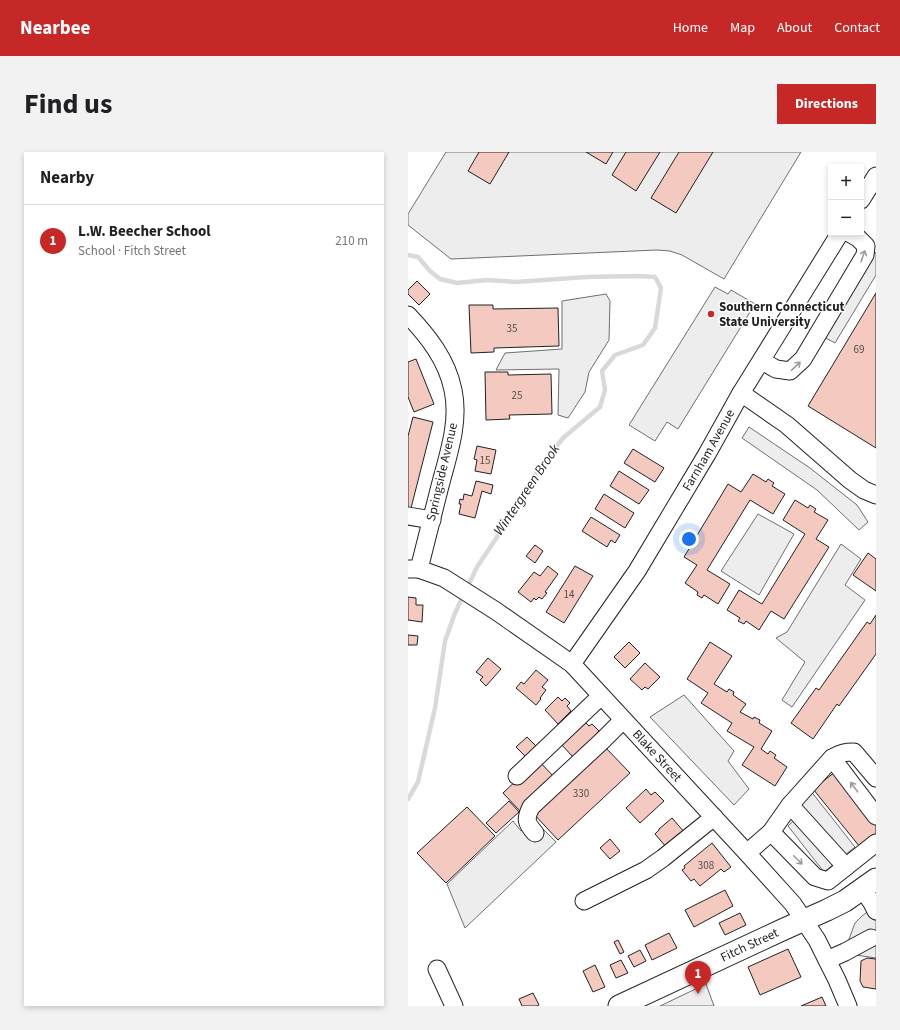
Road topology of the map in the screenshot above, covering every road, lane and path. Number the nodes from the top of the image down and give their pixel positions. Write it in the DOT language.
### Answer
graph roads {
  1 [pos="876,176"];
  2 [pos="864,195"];
  3 [pos="838,236"];
  4 [pos="854,236"];
  5 [pos="408,315"];
  6 [pos="762,361"];
  7 [pos="741,393"];
  8 [pos="876,495"];
  9 [pos="408,516"];
  10 [pos="432,520"];
  11 [pos="414,569"];
  12 [pos="572,664"];
  13 [pos="601,696"];
  14 [pos="623,720"];
  15 [pos="832,758"];
  16 [pos="517,776"];
  17 [pos="876,778"];
  18 [pos="790,805"];
  19 [pos="876,816"];
  20 [pos="714,817"];
  21 [pos="771,832"];
  22 [pos="535,833"];
  23 [pos="876,843"];
  24 [pos="747,853"];
  25 [pos="846,867"];
  26 [pos="869,883"];
  27 [pos="584,901"];
  28 [pos="876,911"];
  29 [pos="804,920"];
  30 [pos="874,934"];
  31 [pos="827,960"];
  32 [pos="437,969"];
  33 [pos="454,1006"];
  34 [pos="619,1006"];
  35 [pos="848,1006"];
  1 -- 2 [label="street"];
  3 -- 6 [label="street, Farnham Avenue"];
  6 -- 4 [label="street, one-way"];
  5 -- 10 [label="street, Springside Avenue"];
  6 -- 7 [label="street, Farnham Avenue"];
  7 -- 8 [label="street"];
  7 -- 12 [label="street, Farnham Avenue"];
  9 -- 10 [label="street"];
  10 -- 11 [label="street, Springside Avenue"];
  11 -- 12 [label="street, Blake Street"];
  12 -- 13 [label="street, Blake Street"];
  13 -- 14 [label="street, Blake Street"];
  13 -- 16 [label="street"];
  14 -- 20 [label="street, Blake Street"];
  14 -- 22 [label="street"];
  15 -- 17 [label="street"];
  15 -- 18 [label="street"];
  19 -- 15 [label="street, one-way"];
  18 -- 21 [label="street"];
  18 -- 25 [label="street"];
  20 -- 24 [label="street, Blake Street"];
  20 -- 27 [label="street"];
  21 -- 24 [label="street"];
  21 -- 25 [label="street, one-way"];
  23 -- 25 [label="street"];
  24 -- 29 [label="street, Blake Street"];
  26 -- 28 [label="street"];
  26 -- 29 [label="main road, Fitch Street"];
  29 -- 31 [label="street, Blake Street"];
  29 -- 34 [label="main road, Fitch Street"];
  30 -- 31 [label="street"];
  31 -- 35 [label="street, Blake Street"];
  32 -- 33 [label="street"];
}
